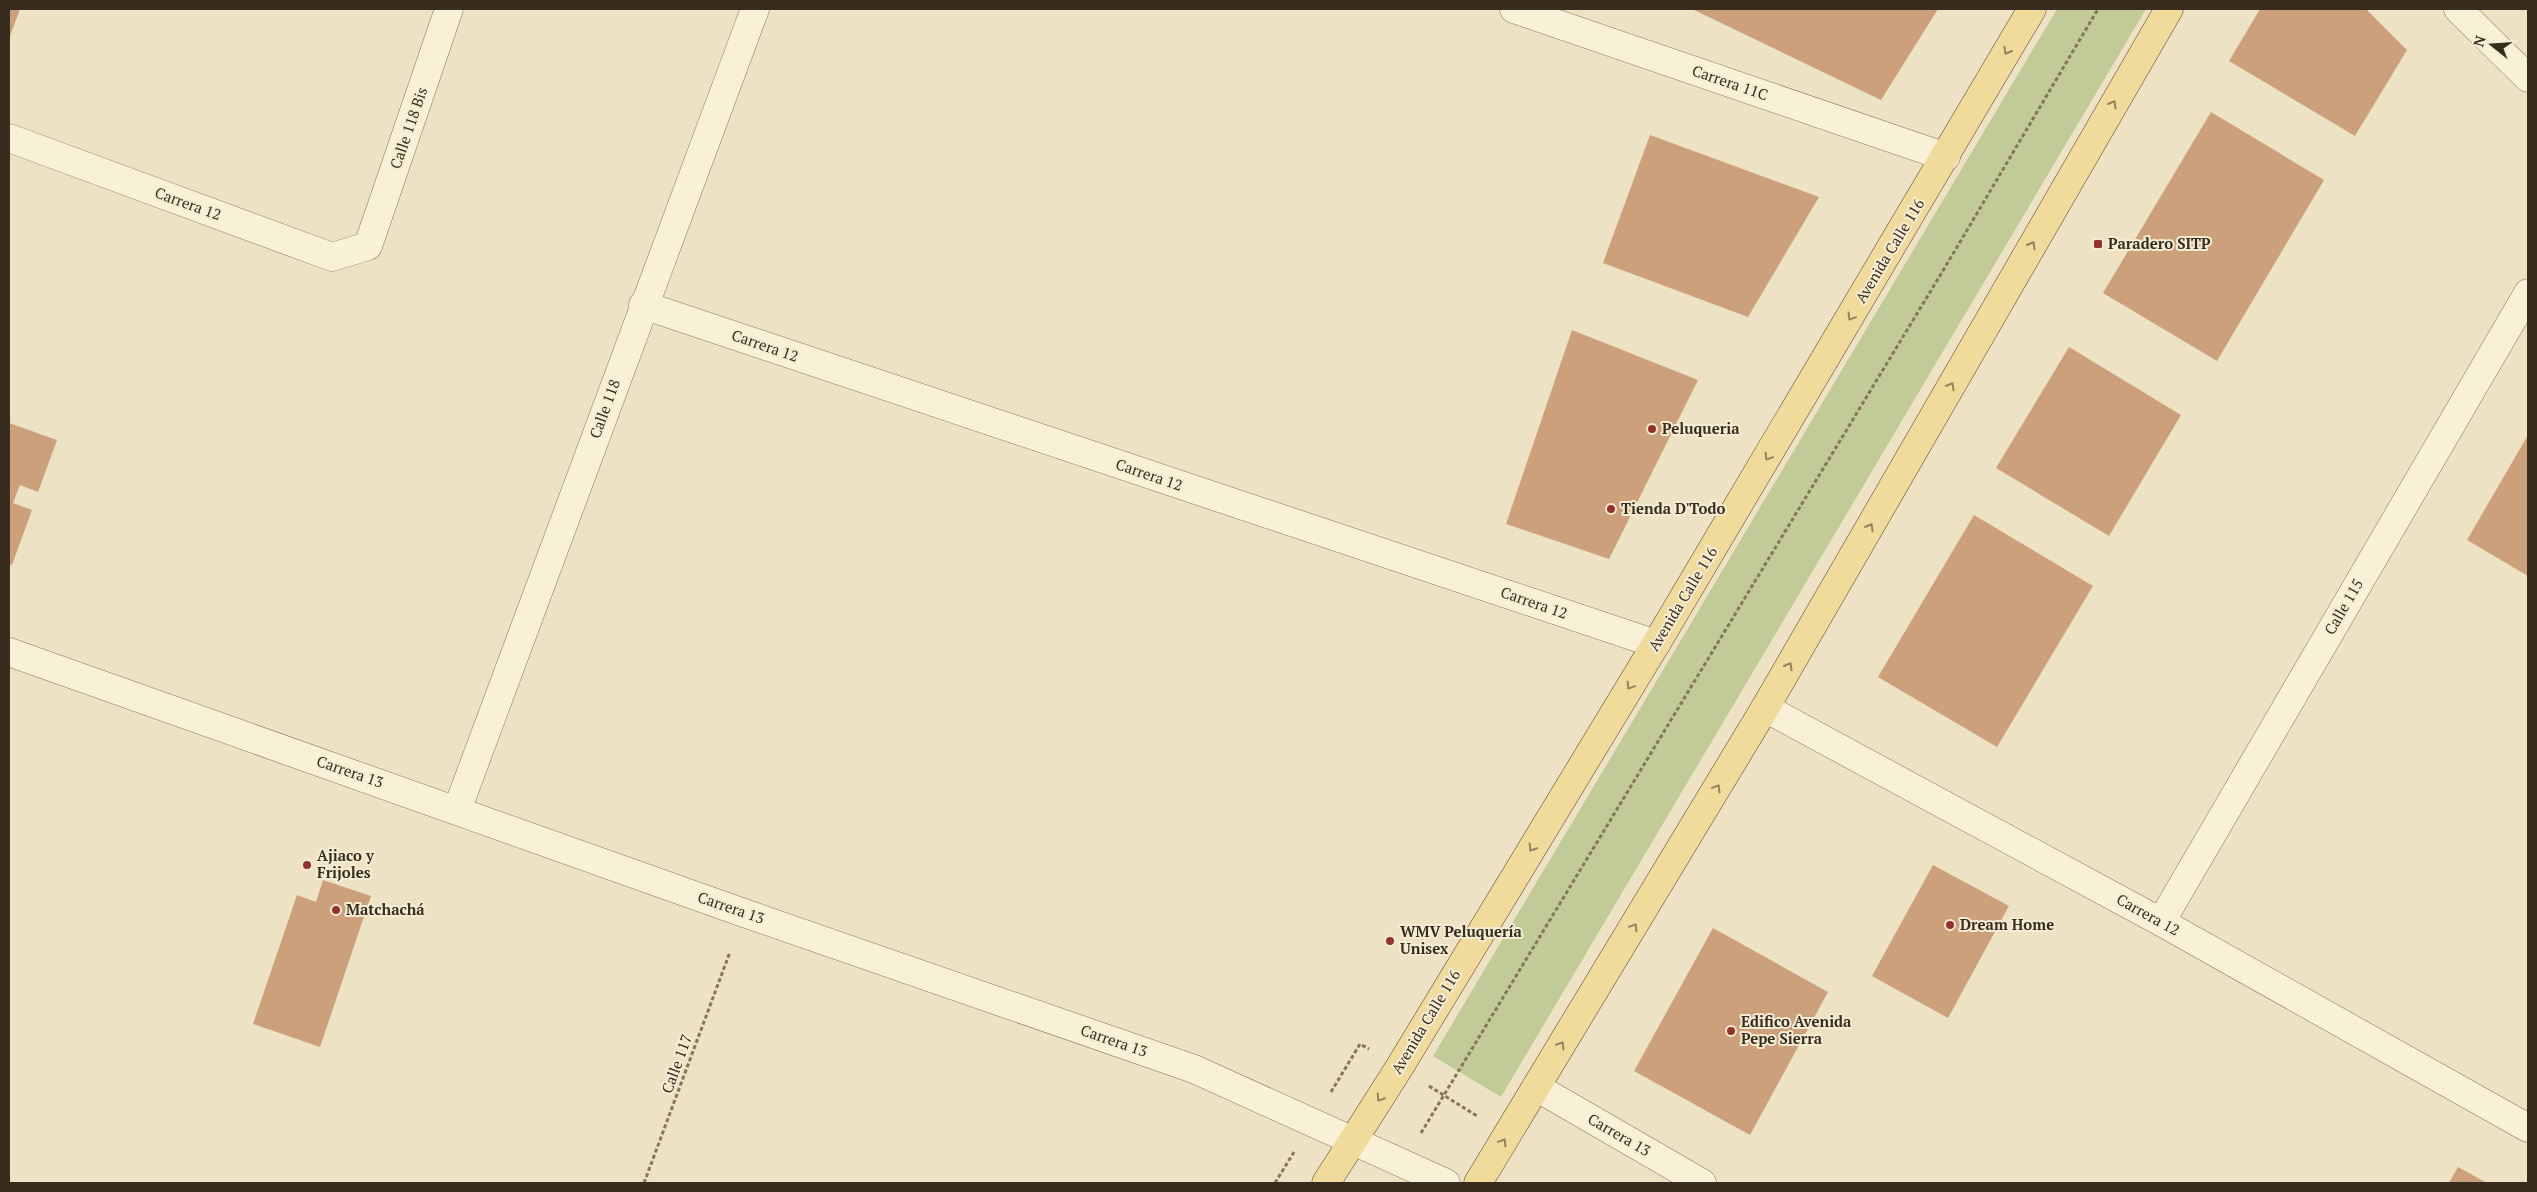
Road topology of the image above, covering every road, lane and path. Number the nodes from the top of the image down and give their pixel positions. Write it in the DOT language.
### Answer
graph roads {
  1 [pos="449,9"];
  2 [pos="755,9"];
  3 [pos="1514,9"];
  4 [pos="2032,9"];
  5 [pos="2098,9"];
  6 [pos="2168,9"];
  7 [pos="2458,9"];
  8 [pos="2528,78"];
  9 [pos="9,138"];
  10 [pos="1946,157"];
  11 [pos="368,246"];
  12 [pos="2528,292"];
  13 [pos="643,305"];
  14 [pos="1656,644"];
  15 [pos="9,652"];
  16 [pos="1765,708"];
  17 [pos="457,810"];
  18 [pos="2160,922"];
  19 [pos="730,952"];
  20 [pos="1536,1087"];
  21 [pos="2528,1128"];
  22 [pos="1353,1140"];
  23 [pos="1403,1163"];
  24 [pos="644,1183"];
  25 [pos="1326,1183"];
  26 [pos="1446,1183"];
  27 [pos="1478,1183"];
  28 [pos="1702,1183"];
  1 -- 11 [label="street, Calle 118 Bis"];
  2 -- 13 [label="street, Calle 118"];
  3 -- 10 [label="street, Carrera 11C"];
  4 -- 10 [label="main road, Avenida Calle 116, one-way"];
  5 -- 23 [label="path"];
  16 -- 6 [label="main road, one-way"];
  7 -- 8 [label="street"];
  9 -- 11 [label="street, Carrera 12"];
  10 -- 14 [label="main road, Avenida Calle 116, one-way"];
  12 -- 18 [label="street, Calle 115"];
  13 -- 14 [label="street, Carrera 12"];
  13 -- 17 [label="street, Calle 118"];
  14 -- 22 [label="main road, Avenida Calle 116, one-way"];
  15 -- 17 [label="street, Carrera 13"];
  16 -- 18 [label="street, Carrera 12"];
  20 -- 16 [label="main road, one-way"];
  17 -- 22 [label="street, Carrera 13"];
  18 -- 21 [label="street, Carrera 12"];
  19 -- 24 [label="path, Calle 117"];
  27 -- 20 [label="main road, one-way"];
  20 -- 28 [label="street, Carrera 13"];
  22 -- 23 [label="street, Carrera 13"];
  22 -- 25 [label="main road, Avenida Calle 116"];
  23 -- 26 [label="street, Carrera 13"];
}
